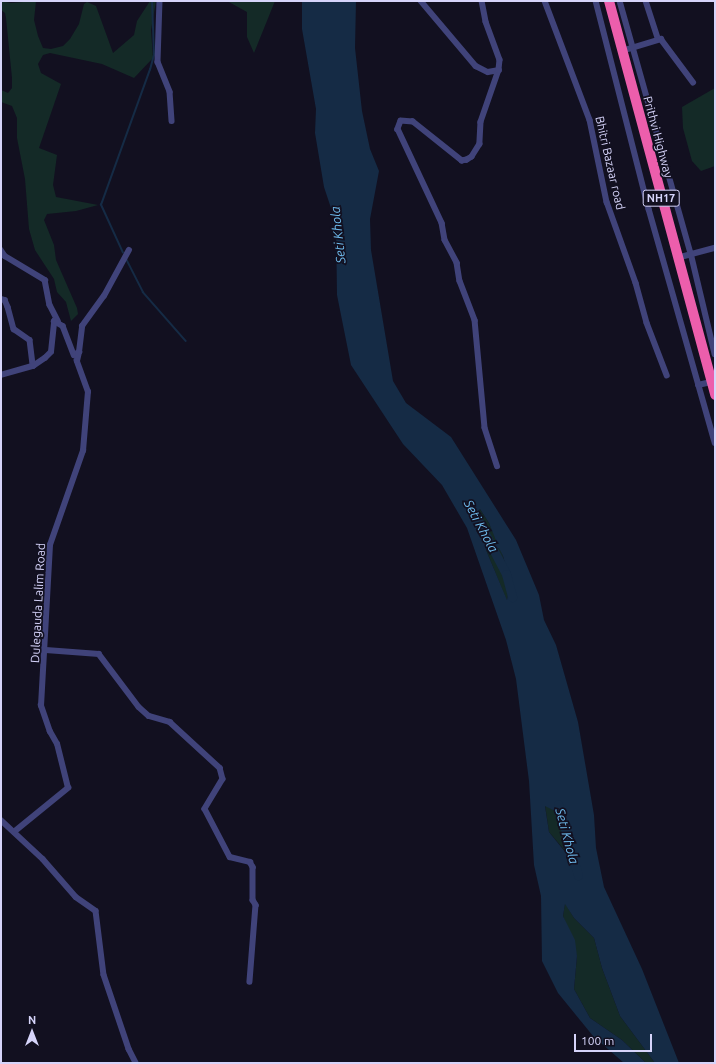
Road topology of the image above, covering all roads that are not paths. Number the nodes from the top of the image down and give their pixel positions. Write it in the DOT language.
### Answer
graph roads {
  1 [pos="160,1"];
  2 [pos="421,1"];
  3 [pos="482,1"];
  4 [pos="545,1"];
  5 [pos="596,1"];
  6 [pos="609,1"];
  7 [pos="620,1"];
  8 [pos="646,1"];
  9 [pos="658,39"];
  10 [pos="634,48"];
  11 [pos="622,51"];
  12 [pos="499,70"];
  13 [pos="692,82"];
  14 [pos="172,121"];
  15 [pos="715,248"];
  16 [pos="1,250"];
  17 [pos="129,250"];
  18 [pos="691,254"];
  19 [pos="676,258"];
  20 [pos="1,299"];
  21 [pos="58,321"];
  22 [pos="79,352"];
  23 [pos="715,354"];
  24 [pos="34,366"];
  25 [pos="1,375"];
  26 [pos="668,375"];
  27 [pos="711,382"];
  28 [pos="698,385"];
  29 [pos="715,395"];
  30 [pos="715,443"];
  31 [pos="497,466"];
  32 [pos="46,650"];
  33 [pos="1,820"];
  34 [pos="14,832"];
  35 [pos="250,982"];
  36 [pos="136,1063"];
  1 -- 14 [label="street"];
  2 -- 12 [label="street"];
  3 -- 12 [label="street"];
  4 -- 26 [label="street, Bhitri Bazaar road"];
  5 -- 28 [label="street"];
  6 -- 11 [label="highway, Prithvi Highway / NH17"];
  7 -- 10 [label="street"];
  8 -- 9 [label="street"];
  9 -- 10 [label="street"];
  9 -- 13 [label="street"];
  10 -- 11 [label="street"];
  10 -- 18 [label="street"];
  11 -- 19 [label="highway, Prithvi Highway / NH17"];
  12 -- 31 [label="street"];
  15 -- 18 [label="street"];
  16 -- 21 [label="street"];
  17 -- 22 [label="street, Dulegauda Lalim Road"];
  18 -- 19 [label="street"];
  18 -- 23 [label="street"];
  19 -- 27 [label="highway, Prithvi Highway / NH17"];
  20 -- 24 [label="street"];
  21 -- 22 [label="street"];
  21 -- 24 [label="street"];
  22 -- 32 [label="street, Dulegauda Lalim Road"];
  24 -- 25 [label="street"];
  27 -- 28 [label="street"];
  27 -- 29 [label="highway, Prithvi Highway / NH17"];
  28 -- 30 [label="street"];
  32 -- 34 [label="street, Dulegauda Lalim Road"];
  32 -- 35 [label="street"];
  33 -- 34 [label="street"];
  34 -- 36 [label="street"];
}
